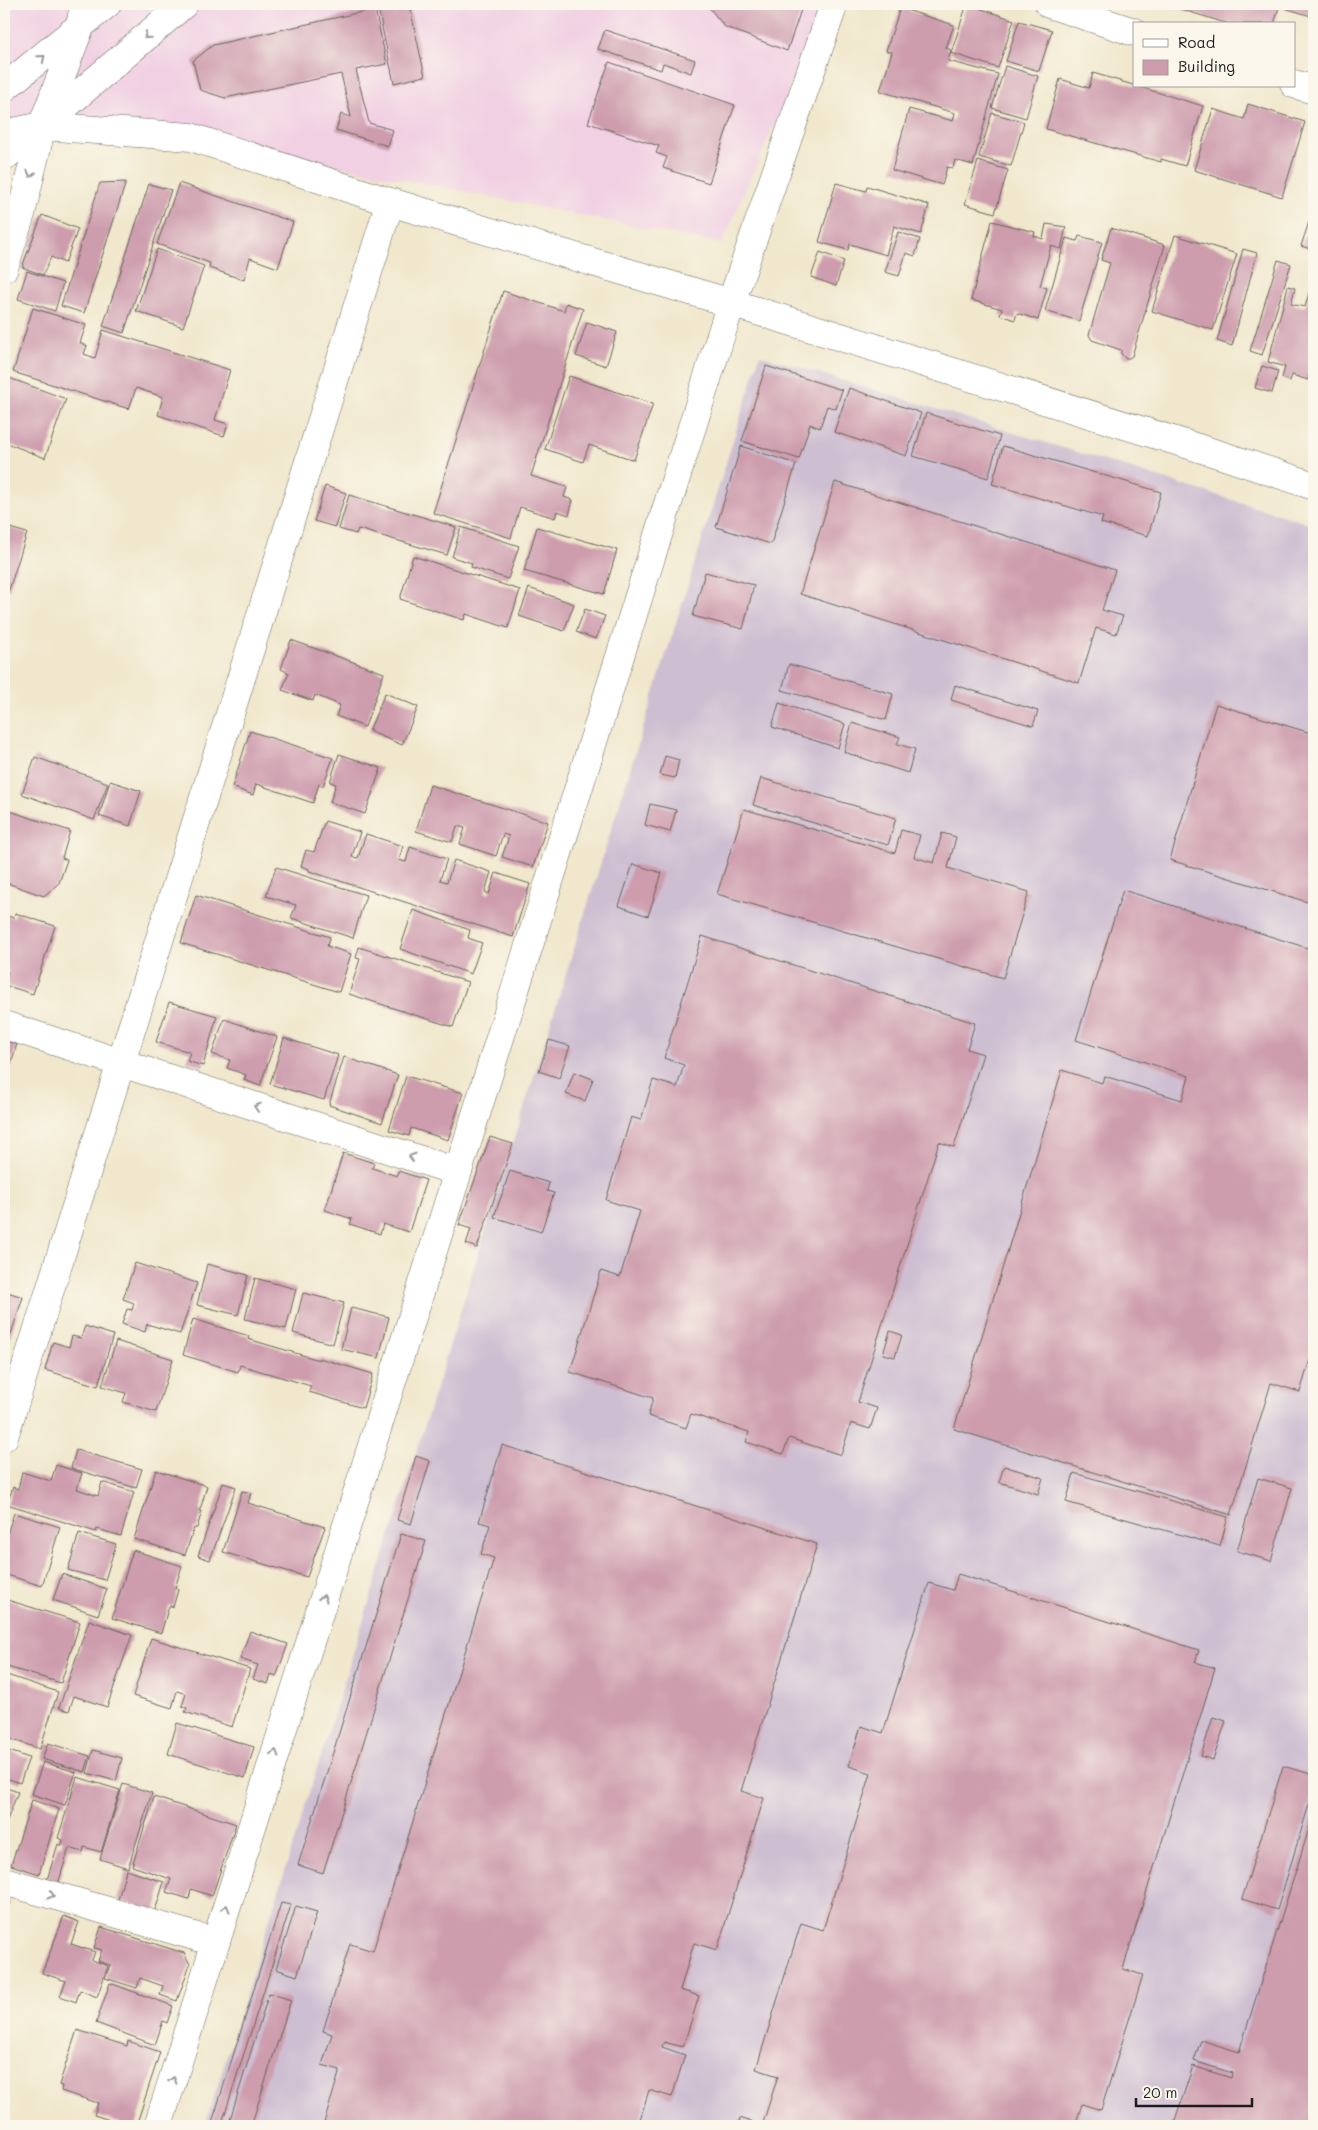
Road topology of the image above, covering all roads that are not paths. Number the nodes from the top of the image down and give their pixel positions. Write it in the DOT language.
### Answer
graph roads {
  1 [pos="107,4"];
  2 [pos="184,4"];
  3 [pos="834,4"];
  4 [pos="1049,4"];
  5 [pos="82,15"];
  6 [pos="1133,32"];
  7 [pos="1296,85"];
  8 [pos="4,88"];
  9 [pos="1314,90"];
  10 [pos="42,126"];
  11 [pos="4,134"];
  12 [pos="4,157"];
  13 [pos="390,202"];
  14 [pos="4,268"];
  15 [pos="731,303"];
  16 [pos="1314,486"];
  17 [pos="4,1024"];
  18 [pos="121,1063"];
  19 [pos="458,1172"];
  20 [pos="4,1437"];
  21 [pos="4,1881"];
  22 [pos="215,1942"];
  23 [pos="158,2126"];
  1 -- 5 [label="street"];
  2 -- 10 [label="street, one-way"];
  3 -- 15 [label="street"];
  4 -- 6 [label="street"];
  8 -- 5 [label="street, one-way"];
  5 -- 10 [label="street"];
  7 -- 9 [label="street"];
  10 -- 11 [label="street"];
  10 -- 12 [label="street"];
  10 -- 13 [label="street"];
  10 -- 14 [label="street, one-way"];
  13 -- 15 [label="street"];
  13 -- 18 [label="street"];
  15 -- 16 [label="street"];
  15 -- 19 [label="street"];
  17 -- 18 [label="street"];
  19 -- 18 [label="street, one-way"];
  18 -- 20 [label="street"];
  22 -- 19 [label="street, one-way"];
  21 -- 22 [label="street, one-way"];
  23 -- 22 [label="street, one-way"];
}
